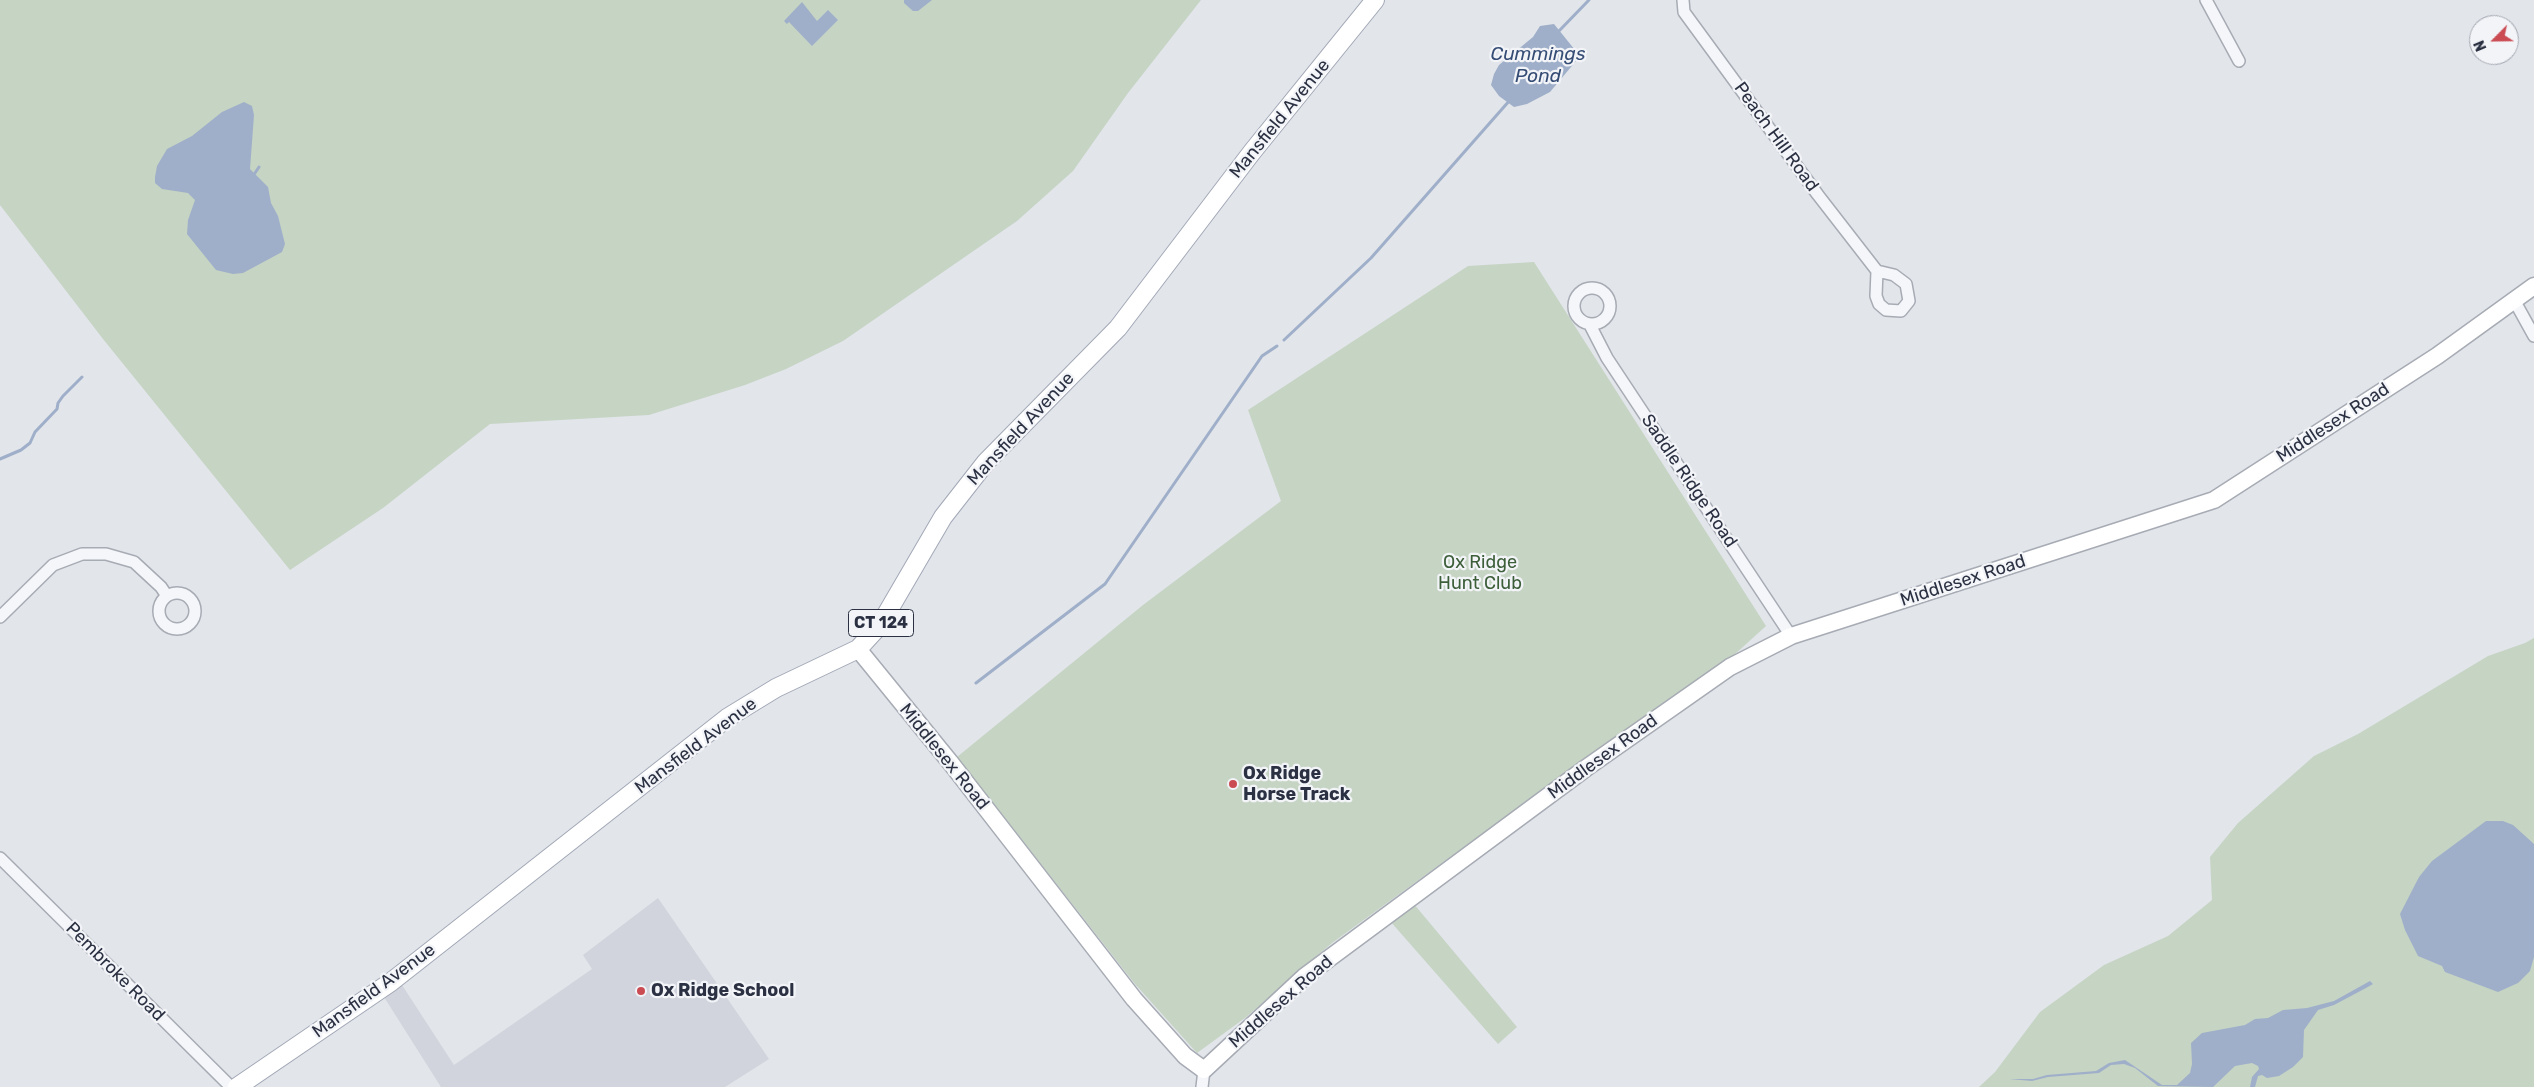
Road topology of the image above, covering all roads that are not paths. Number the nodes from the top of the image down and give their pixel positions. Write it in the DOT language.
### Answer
graph roads {
  1 [pos="1375,0"];
  2 [pos="1683,0"];
  3 [pos="2206,0"];
  4 [pos="2239,61"];
  5 [pos="1877,271"];
  6 [pos="2534,286"];
  7 [pos="2514,300"];
  8 [pos="1590,325"];
  9 [pos="2534,336"];
  10 [pos="167,596"];
  11 [pos="0,617"];
  12 [pos="1792,636"];
  13 [pos="858,649"];
  14 [pos="0,858"];
  15 [pos="1204,1070"];
  16 [pos="231,1087"];
  17 [pos="237,1087"];
  18 [pos="1202,1087"];
  1 -- 13 [label="main road, Mansfield Avenue / CT 124"];
  2 -- 5 [label="street, Peach Hill Road"];
  3 -- 4 [label="street"];
  6 -- 7 [label="main road, Middlesex Road"];
  7 -- 9 [label="street"];
  7 -- 12 [label="main road, Middlesex Road"];
  8 -- 12 [label="street, Saddle Ridge Road"];
  10 -- 11 [label="street"];
  12 -- 15 [label="main road, Middlesex Road"];
  13 -- 15 [label="main road, Middlesex Road"];
  13 -- 17 [label="main road, Mansfield Avenue / CT 124"];
  14 -- 16 [label="street, Pembroke Road"];
  15 -- 18 [label="street"];
}
